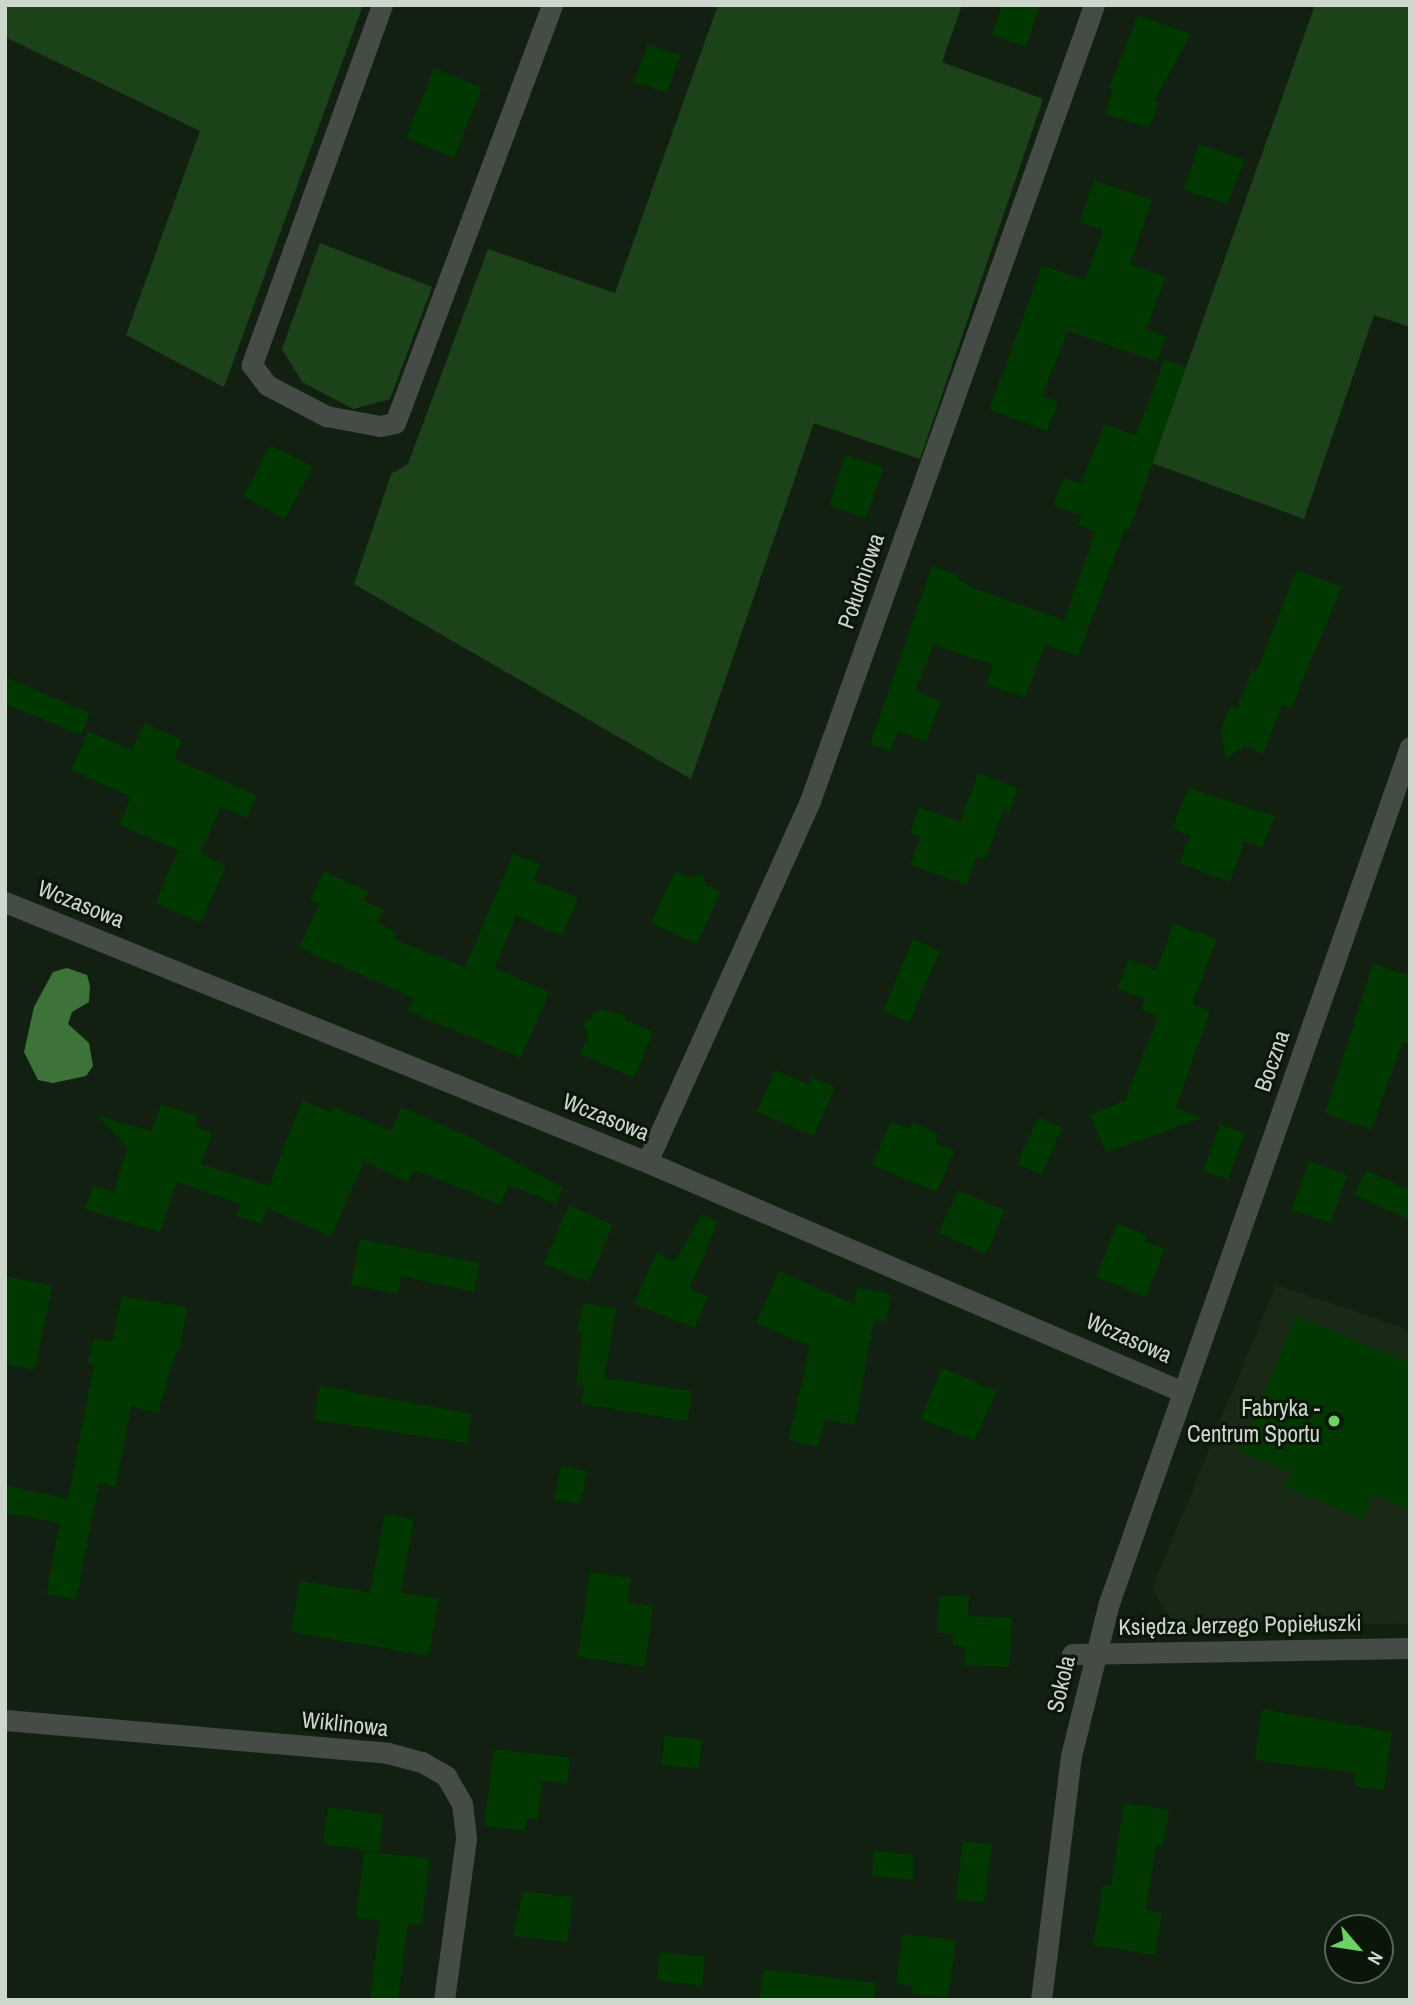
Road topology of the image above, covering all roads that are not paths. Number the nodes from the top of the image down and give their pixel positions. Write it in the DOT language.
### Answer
graph roads {
  1 [pos="382,5"];
  2 [pos="552,5"];
  3 [pos="1094,5"];
  4 [pos="1410,747"];
  5 [pos="5,902"];
  6 [pos="647,1162"];
  7 [pos="1183,1392"];
  8 [pos="1410,1648"];
  9 [pos="1072,1654"];
  10 [pos="1095,1654"];
  11 [pos="5,1720"];
  12 [pos="444,2000"];
  13 [pos="1041,2000"];
  1 -- 2 [label="street"];
  3 -- 6 [label="street, Południowa"];
  4 -- 7 [label="street, Boczna"];
  5 -- 6 [label="street, Wczasowa"];
  6 -- 7 [label="street, Wczasowa"];
  7 -- 10 [label="street, Sokola"];
  8 -- 10 [label="street, Księdza Jerzego Popiełuszki"];
  9 -- 10 [label="street, Księdza Jerzego Popiełuszki"];
  10 -- 13 [label="street, Sokola"];
  11 -- 12 [label="street, Wiklinowa"];
}
